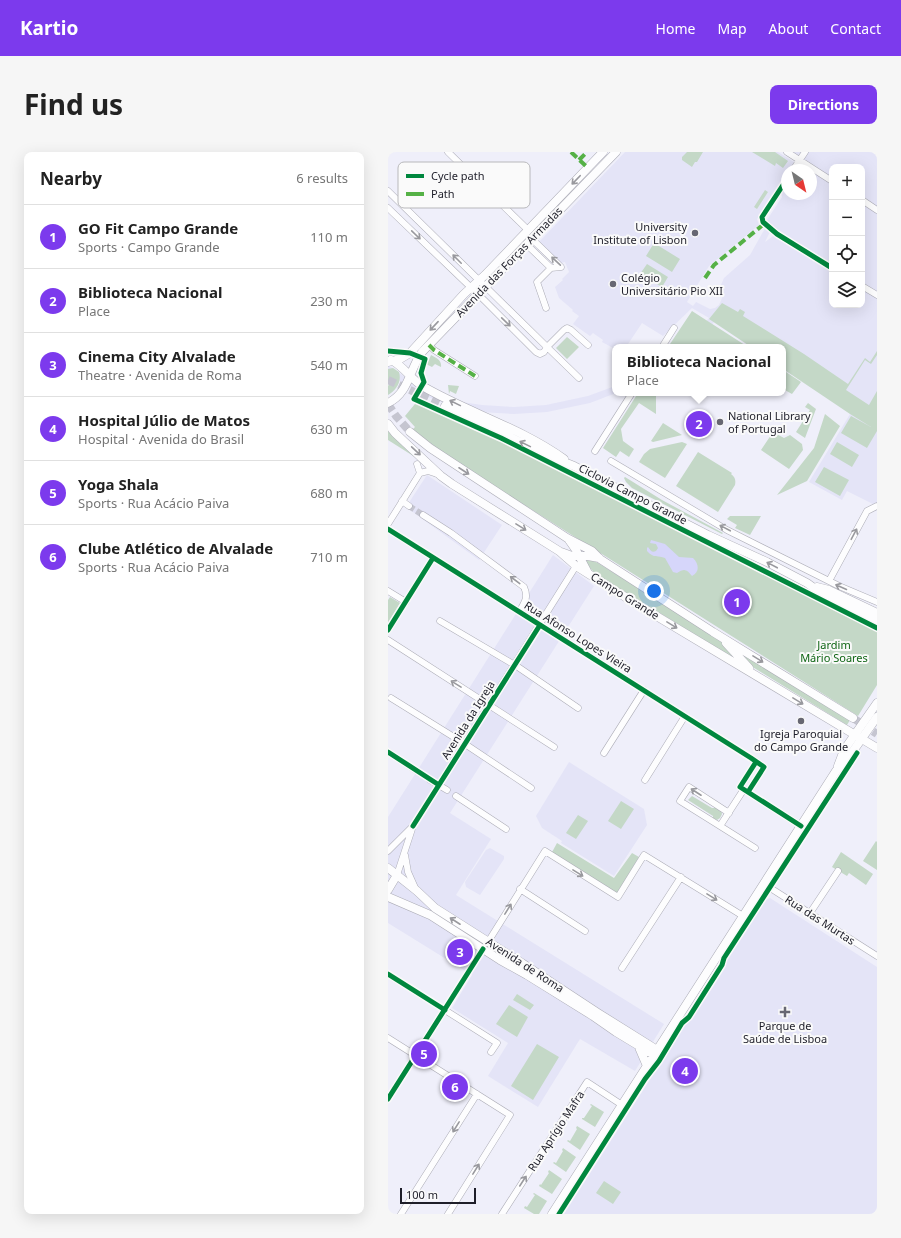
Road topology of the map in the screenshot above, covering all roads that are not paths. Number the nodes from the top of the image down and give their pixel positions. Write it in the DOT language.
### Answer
graph roads {
  1 [pos="448,152"];
  2 [pos="603,152"];
  3 [pos="616,152"];
  4 [pos="787,152"];
  5 [pos="805,152"];
  6 [pos="800,160"];
  7 [pos="458,162"];
  8 [pos="797,164"];
  9 [pos="829,179"];
  10 [pos="781,188"];
  11 [pos="388,191"];
  12 [pos="398,201"];
  13 [pos="865,202"];
  14 [pos="388,208"];
  15 [pos="405,208"];
  16 [pos="505,208"];
  17 [pos="877,210"];
  18 [pos="528,230"];
  19 [pos="529,241"];
  20 [pos="829,266"];
  21 [pos="551,268"];
  22 [pos="479,280"];
  23 [pos="485,287"];
  24 [pos="471,288"];
  25 [pos="865,288"];
  26 [pos="478,294"];
  27 [pos="877,295"];
  28 [pos="546,308"];
  29 [pos="674,328"];
  30 [pos="664,344"];
  31 [pos="429,345"];
  32 [pos="588,345"];
  33 [pos="547,347"];
  34 [pos="390,361"];
  35 [pos="410,376"];
  36 [pos="475,376"];
  37 [pos="579,378"];
  38 [pos="630,396"];
  39 [pos="388,404"];
  40 [pos="445,406"];
  41 [pos="388,424"];
  42 [pos="410,432"];
  43 [pos="595,451"];
  44 [pos="611,461"];
  45 [pos="416,464"];
  46 [pos="574,466"];
  47 [pos="420,473"];
  48 [pos="442,476"];
  49 [pos="402,501"];
  50 [pos="409,506"];
  51 [pos="877,506"];
  52 [pos="423,515"];
  53 [pos="388,524"];
  54 [pos="388,530"];
  55 [pos="567,538"];
  56 [pos="559,552"];
  57 [pos="580,556"];
  58 [pos="433,558"];
  59 [pos="600,558"];
  60 [pos="576,566"];
  61 [pos="589,573"];
  62 [pos="829,581"];
  63 [pos="807,583"];
  64 [pos="388,591"];
  65 [pos="406,602"];
  66 [pos="877,602"];
  67 [pos="519,612"];
  68 [pos="877,613"];
  69 [pos="440,621"];
  70 [pos="877,621"];
  71 [pos="540,625"];
  72 [pos="388,630"];
  73 [pos="713,632"];
  74 [pos="388,640"];
  75 [pos="514,665"];
  76 [pos="754,675"];
  77 [pos="644,690"];
  78 [pos="391,698"];
  79 [pos="877,703"];
  80 [pos="489,705"];
  81 [pos="578,708"];
  82 [pos="685,716"];
  83 [pos="877,717"];
  84 [pos="853,718"];
  85 [pos="858,737"];
  86 [pos="465,744"];
  87 [pos="554,747"];
  88 [pos="877,748"];
  89 [pos="388,752"];
  90 [pos="604,753"];
  91 [pos="756,762"];
  92 [pos="420,773"];
  93 [pos="430,780"];
  94 [pos="645,780"];
  95 [pos="439,785"];
  96 [pos="531,788"];
  97 [pos="447,790"];
  98 [pos="746,790"];
  99 [pos="456,796"];
  100 [pos="729,812"];
  101 [pos="413,826"];
  102 [pos="720,826"];
  103 [pos="801,826"];
  104 [pos="506,830"];
  105 [pos="396,844"];
  106 [pos="388,847"];
  107 [pos="755,848"];
  108 [pos="405,849"];
  109 [pos="388,851"];
  110 [pos="388,868"];
  111 [pos="838,871"];
  112 [pos="397,875"];
  113 [pos="681,877"];
  114 [pos="764,884"];
  115 [pos="520,889"];
  116 [pos="388,890"];
  117 [pos="416,891"];
  118 [pos="388,897"];
  119 [pos="399,902"];
  120 [pos="388,903"];
  121 [pos="810,913"];
  122 [pos="743,916"];
  123 [pos="585,932"];
  124 [pos="485,946"];
  125 [pos="876,955"];
  126 [pos="622,968"];
  127 [pos="388,974"];
  128 [pos="445,1010"];
  129 [pos="388,1038"];
  130 [pos="638,1046"];
  131 [pos="492,1052"];
  132 [pos="655,1052"];
  133 [pos="416,1056"];
  134 [pos="646,1066"];
  135 [pos="477,1094"];
  136 [pos="388,1099"];
  137 [pos="622,1105"];
  138 [pos="401,1214"];
  139 [pos="448,1214"];
  140 [pos="502,1214"];
  141 [pos="553,1214"];
  1 -- 7 [label="street"];
  2 -- 18 [label="main road, Avenida das Forças Armadas, one-way"];
  3 -- 19 [label="main road, Avenida das Forças Armadas"];
  4 -- 6 [label="street"];
  5 -- 6 [label="street"];
  6 -- 8 [label="street"];
  6 -- 9 [label="street"];
  10 -- 20 [label="street"];
  12 -- 11 [label="street, one-way"];
  13 -- 17 [label="street"];
  14 -- 24 [label="street, one-way"];
  22 -- 15 [label="street, one-way"];
  16 -- 18 [label="street"];
  18 -- 22 [label="main road, Avenida das Forças Armadas"];
  19 -- 21 [label="street"];
  21 -- 19 [label="street, one-way"];
  19 -- 23 [label="main road, Avenida das Forças Armadas"];
  21 -- 28 [label="street"];
  22 -- 23 [label="street"];
  22 -- 24 [label="main road, Avenida das Forças Armadas"];
  23 -- 26 [label="main road, Avenida das Forças Armadas"];
  23 -- 33 [label="street"];
  24 -- 26 [label="street"];
  24 -- 34 [label="main road, Avenida das Forças Armadas, one-way"];
  25 -- 27 [label="street"];
  26 -- 31 [label="main road, Avenida das Forças Armadas"];
  26 -- 33 [label="street, one-way"];
  29 -- 30 [label="street"];
  31 -- 35 [label="main road, Avenida das Forças Armadas"];
  31 -- 36 [label="street"];
  32 -- 33 [label="street"];
  33 -- 37 [label="street"];
  34 -- 35 [label="main road"];
  35 -- 39 [label="main road, Avenida das Forças Armadas"];
  46 -- 35 [label="main road, one-way"];
  38 -- 43 [label="street"];
  46 -- 40 [label="main road, one-way"];
  41 -- 48 [label="main road, Campo Grande, one-way"];
  42 -- 55 [label="main road, Campo Grande, one-way"];
  62 -- 44 [label="street, one-way"];
  45 -- 47 [label="street"];
  63 -- 46 [label="main road, one-way"];
  47 -- 48 [label="street"];
  47 -- 49 [label="street"];
  48 -- 56 [label="main road, Campo Grande, one-way"];
  49 -- 50 [label="street"];
  49 -- 53 [label="street"];
  62 -- 51 [label="street, one-way"];
  67 -- 52 [label="street, one-way"];
  54 -- 58 [label="street, Rua Afonso Lopes Vieira"];
  55 -- 57 [label="main road"];
  55 -- 59 [label="main road, Campo Grande"];
  56 -- 57 [label="main road"];
  56 -- 60 [label="main road, Campo Grande"];
  57 -- 59 [label="main road"];
  57 -- 60 [label="main road"];
  57 -- 61 [label="main road"];
  58 -- 65 [label="street"];
  58 -- 67 [label="street, Rua Afonso Lopes Vieira"];
  59 -- 73 [label="main road, Campo Grande"];
  60 -- 61 [label="main road, Campo Grande"];
  60 -- 71 [label="street, Avenida da Igreja"];
  61 -- 76 [label="main road, Campo Grande, one-way"];
  66 -- 62 [label="street, one-way"];
  63 -- 68 [label="main road"];
  63 -- 70 [label="main road"];
  64 -- 65 [label="street"];
  65 -- 72 [label="street"];
  67 -- 71 [label="street, Rua Afonso Lopes Vieira"];
  69 -- 75 [label="street"];
  71 -- 75 [label="street, Avenida da Igreja"];
  71 -- 77 [label="street, Rua Afonso Lopes Vieira"];
  73 -- 76 [label="main road"];
  73 -- 84 [label="main road, Campo Grande, one-way"];
  80 -- 74 [label="street, one-way"];
  75 -- 80 [label="street, Avenida da Igreja"];
  75 -- 81 [label="street"];
  76 -- 85 [label="main road, Campo Grande, one-way"];
  77 -- 82 [label="street, Rua Afonso Lopes Vieira"];
  77 -- 90 [label="street"];
  78 -- 86 [label="street"];
  79 -- 85 [label="main road"];
  80 -- 86 [label="street, Avenida da Igreja"];
  80 -- 87 [label="street"];
  82 -- 91 [label="street, Rua Afonso Lopes Vieira"];
  82 -- 94 [label="street"];
  83 -- 85 [label="main road"];
  85 -- 88 [label="main road, Campo Grande"];
  85 -- 103 [label="main road"];
  86 -- 95 [label="street, Avenida da Igreja"];
  86 -- 96 [label="street"];
  89 -- 92 [label="street"];
  91 -- 98 [label="street"];
  91 -- 98 [label="street"];
  93 -- 95 [label="street"];
  95 -- 97 [label="street"];
  95 -- 101 [label="street, Avenida da Igreja"];
  98 -- 100 [label="street"];
  98 -- 103 [label="street"];
  99 -- 104 [label="street"];
  100 -- 102 [label="street"];
  100 -- 102 [label="street, one-way"];
  101 -- 105 [label="street, Avenida da Igreja"];
  101 -- 108 [label="street, Avenida da Igreja"];
  102 -- 107 [label="street"];
  103 -- 114 [label="main road"];
  105 -- 106 [label="street"];
  105 -- 109 [label="street, Avenida da Igreja"];
  108 -- 112 [label="street, Avenida da Igreja"];
  108 -- 117 [label="street"];
  110 -- 112 [label="main road, Avenida de Roma"];
  111 -- 121 [label="street"];
  112 -- 116 [label="main road"];
  112 -- 117 [label="main road, Avenida de Roma"];
  115 -- 113 [label="street, one-way"];
  113 -- 122 [label="street, one-way"];
  113 -- 126 [label="street"];
  114 -- 121 [label="street, Rua das Murtas"];
  114 -- 122 [label="main road"];
  115 -- 123 [label="street"];
  124 -- 115 [label="street, one-way"];
  124 -- 117 [label="main road, Avenida de Roma, one-way"];
  118 -- 119 [label="main road, Avenida de Roma"];
  119 -- 120 [label="street"];
  119 -- 124 [label="main road, Avenida de Roma"];
  121 -- 125 [label="street, Rua das Murtas"];
  122 -- 132 [label="main road"];
  124 -- 128 [label="street"];
  124 -- 130 [label="main road, Avenida de Roma"];
  124 -- 132 [label="main road, Avenida de Roma"];
  127 -- 128 [label="street"];
  128 -- 131 [label="street"];
  128 -- 133 [label="street"];
  129 -- 133 [label="street"];
  130 -- 132 [label="main road, Avenida de Roma"];
  130 -- 134 [label="main road"];
  132 -- 134 [label="main road"];
  133 -- 135 [label="street"];
  133 -- 136 [label="street"];
  134 -- 137 [label="main road"];
  135 -- 138 [label="street, one-way"];
  139 -- 135 [label="street, one-way"];
  140 -- 137 [label="street, Rua Aprígio Mafra, one-way"];
  137 -- 141 [label="main road"];
}
